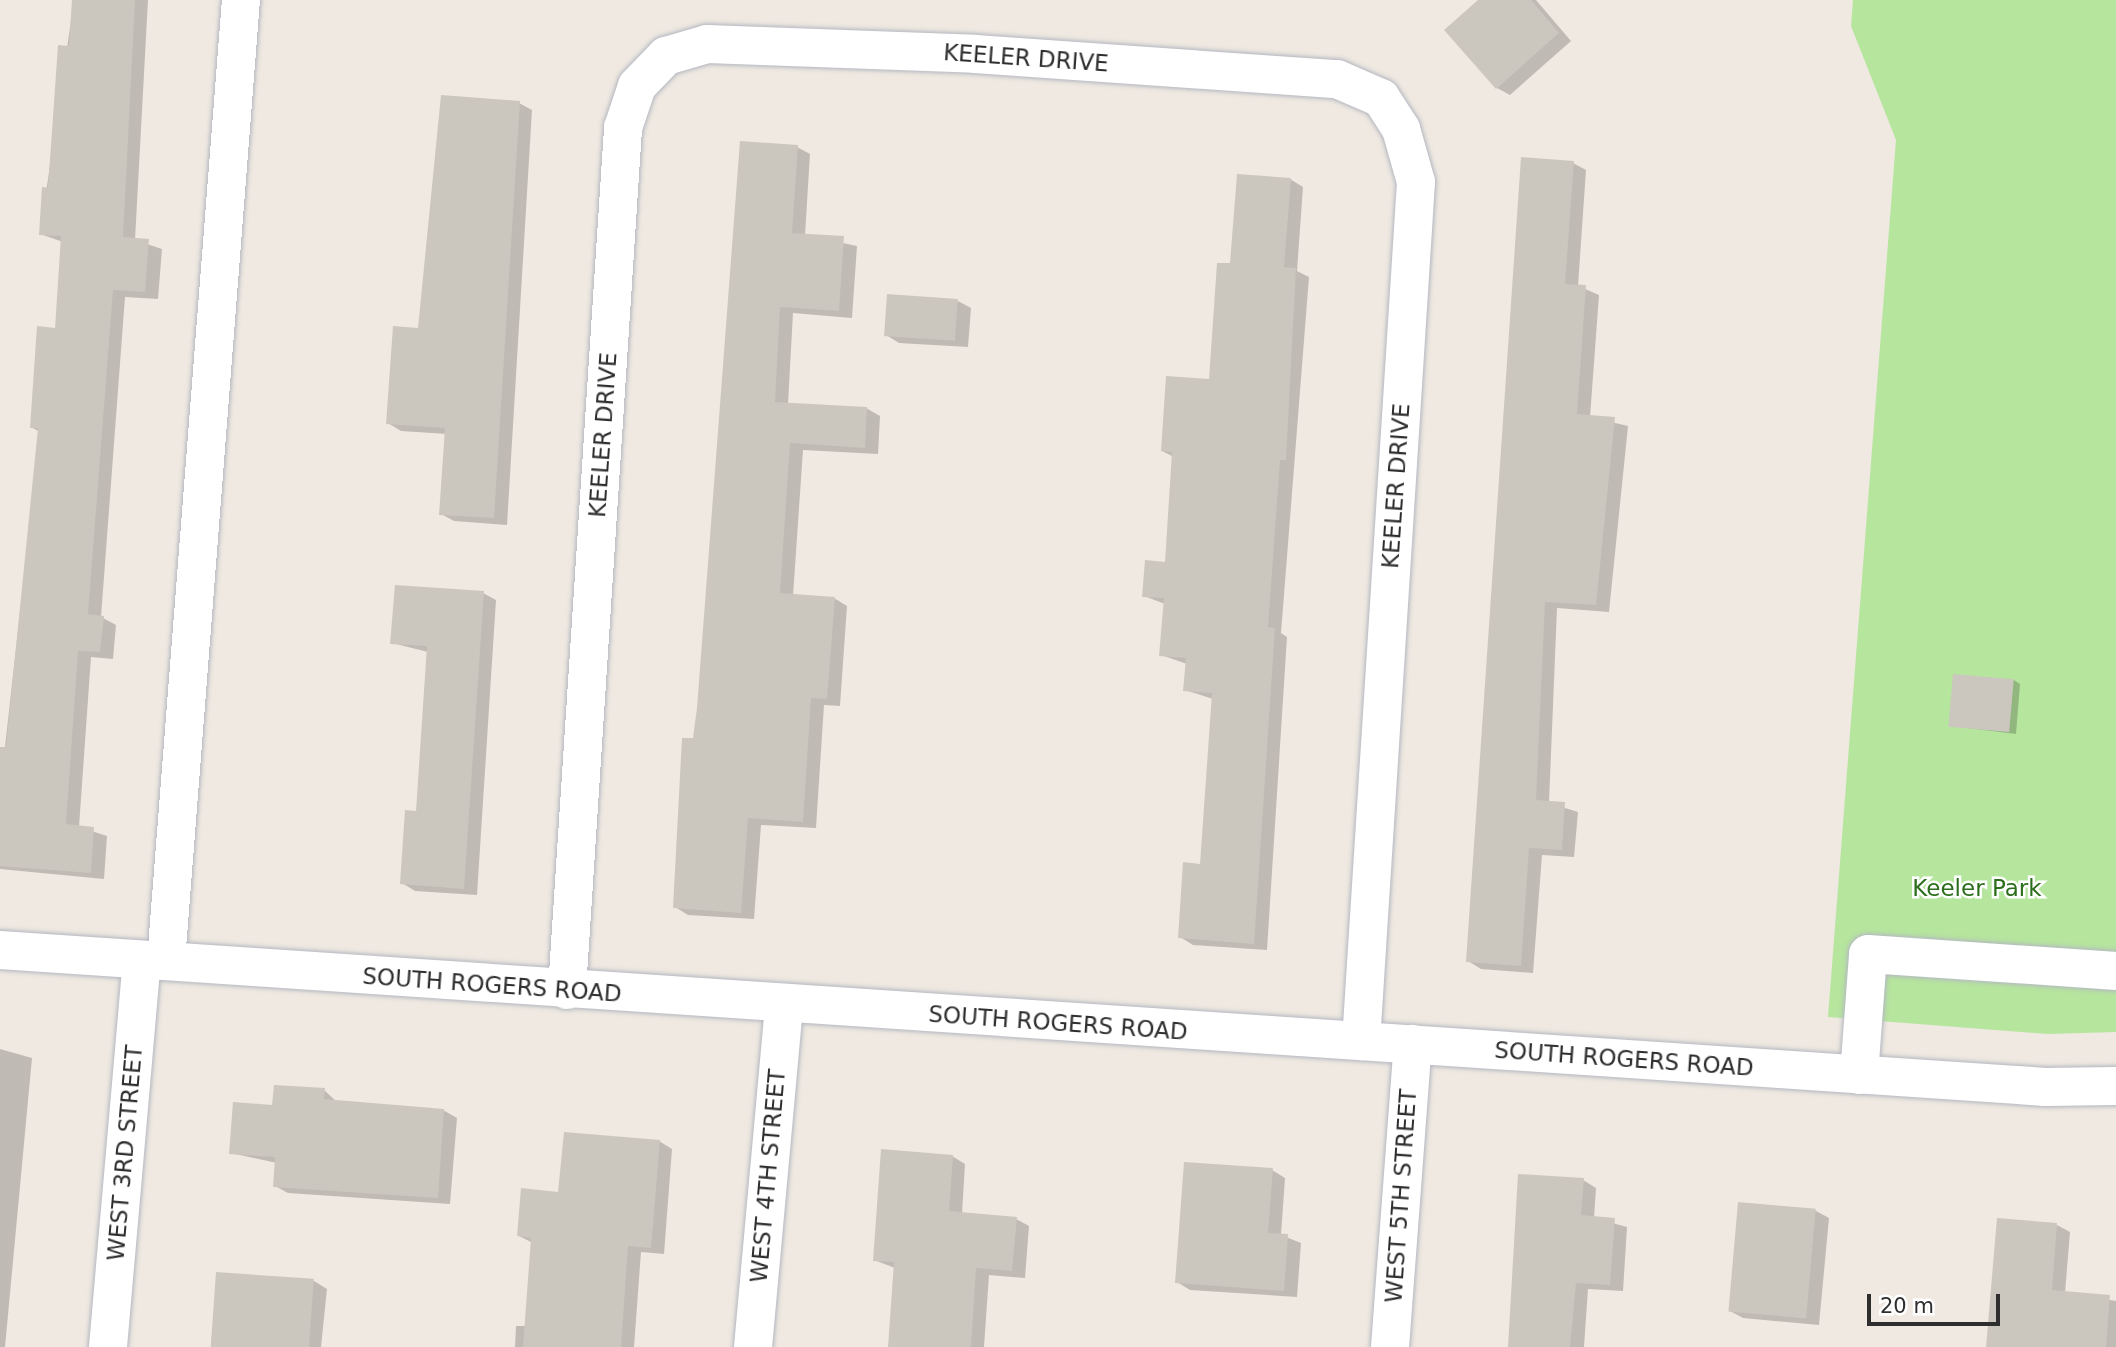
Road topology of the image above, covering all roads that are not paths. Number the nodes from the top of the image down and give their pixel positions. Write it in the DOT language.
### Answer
graph roads {
  1 [pos="241,0"];
  2 [pos="0,950"];
  3 [pos="154,960"];
  4 [pos="2116,971"];
  5 [pos="567,990"];
  6 [pos="784,1006"];
  7 [pos="1361,1041"];
  8 [pos="1413,1044"];
  9 [pos="1859,1075"];
  10 [pos="2116,1086"];
  11 [pos="108,1347"];
  12 [pos="753,1347"];
  13 [pos="1390,1347"];
  1 -- 3 [label="street, WEST 3RD STREET"];
  2 -- 3 [label="street, SOUTH ROGERS ROAD"];
  3 -- 5 [label="street, SOUTH ROGERS ROAD"];
  3 -- 11 [label="street, WEST 3RD STREET"];
  4 -- 9 [label="street"];
  5 -- 6 [label="street, SOUTH ROGERS ROAD"];
  5 -- 7 [label="street, KEELER DRIVE"];
  6 -- 7 [label="street, SOUTH ROGERS ROAD"];
  6 -- 12 [label="street, WEST 4TH STREET"];
  7 -- 8 [label="street, SOUTH ROGERS ROAD"];
  8 -- 9 [label="street, SOUTH ROGERS ROAD"];
  8 -- 13 [label="street, WEST 5TH STREET"];
  9 -- 10 [label="street, SOUTH ROGERS ROAD"];
}
